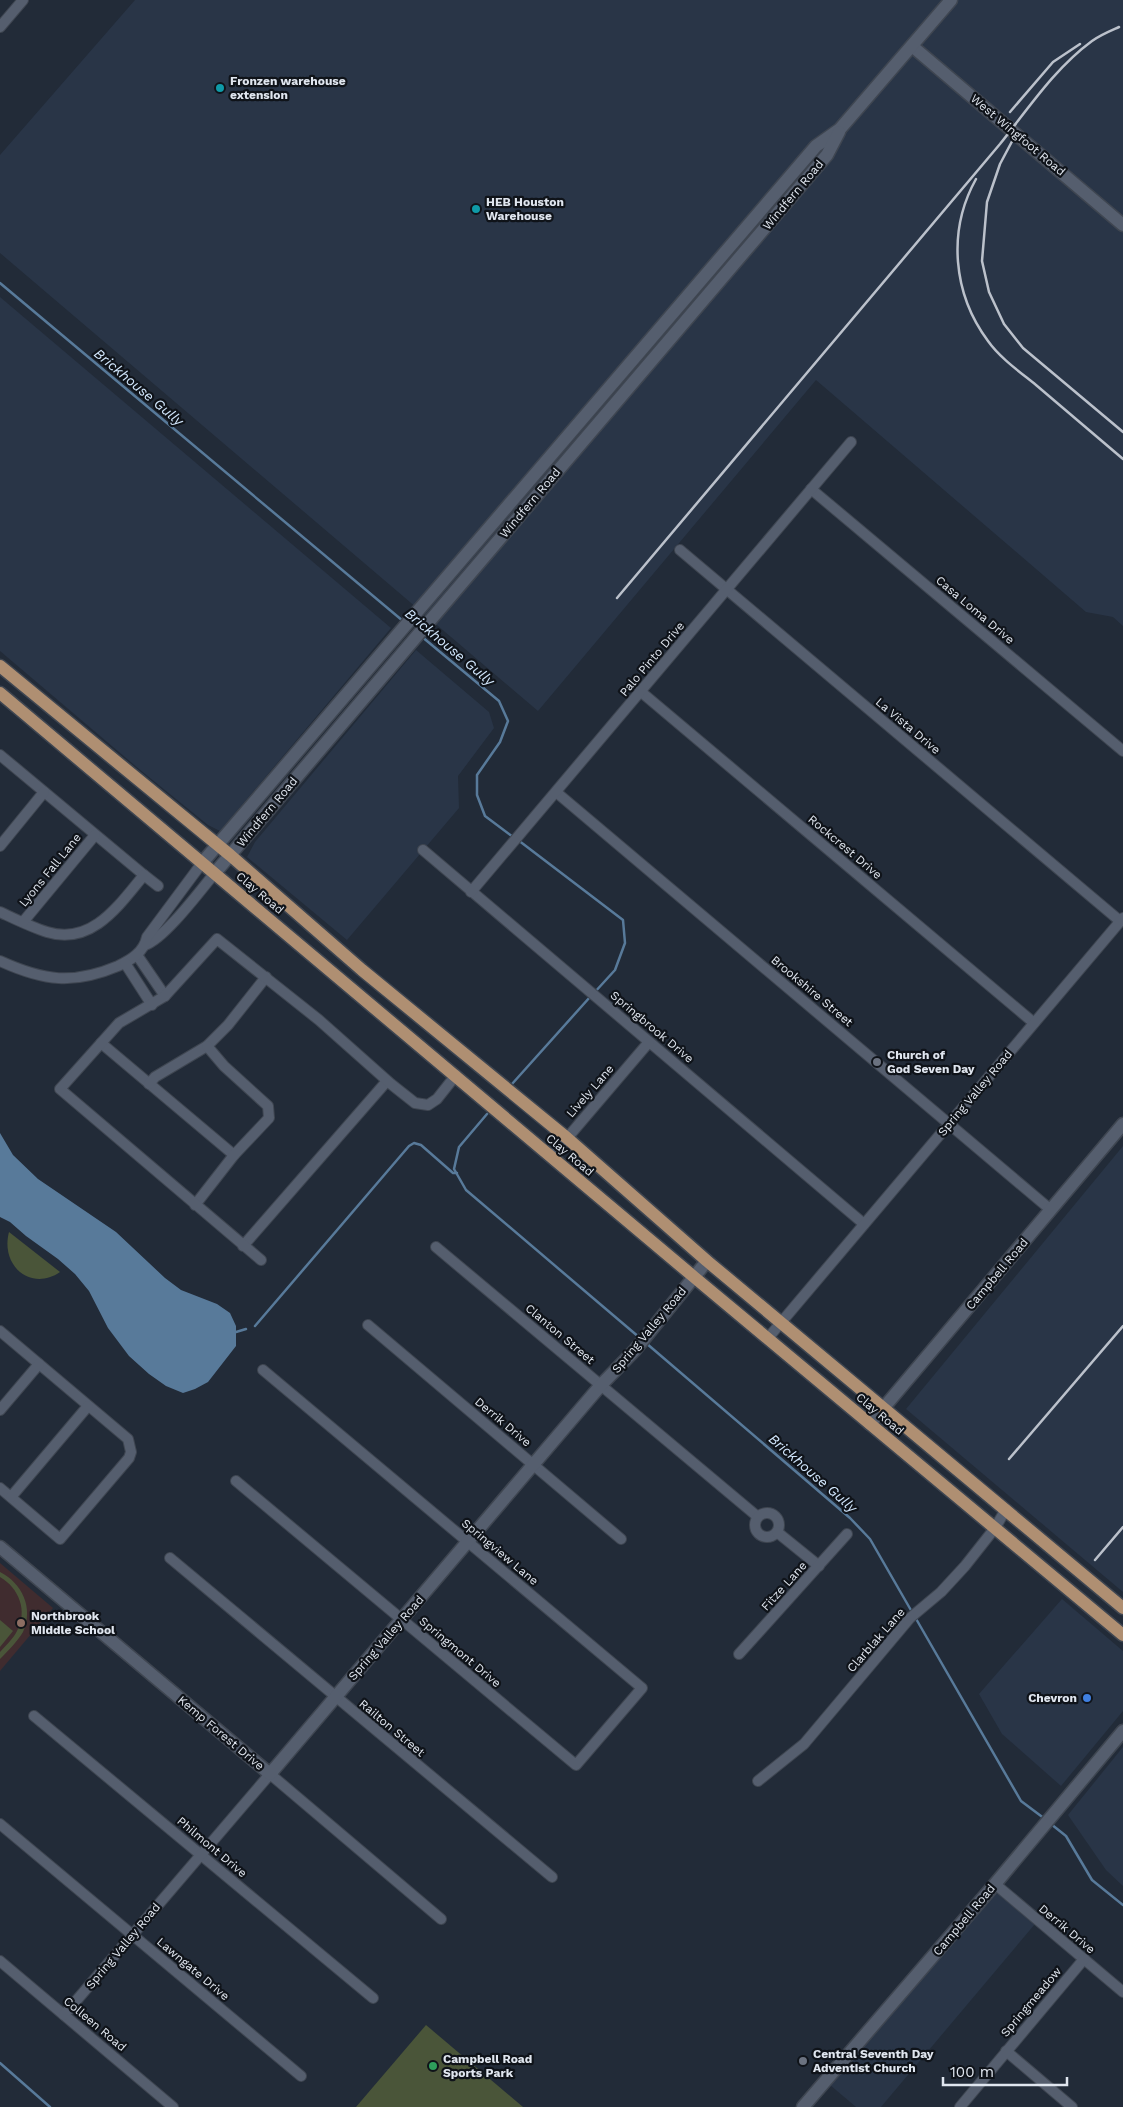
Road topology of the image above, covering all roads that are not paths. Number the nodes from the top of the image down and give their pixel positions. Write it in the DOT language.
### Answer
graph roads {
  1 [pos="23,0"];
  2 [pos="951,0"];
  3 [pos="0,26"];
  4 [pos="912,46"];
  5 [pos="840,130"];
  6 [pos="1123,225"];
  7 [pos="851,442"];
  8 [pos="811,489"];
  9 [pos="680,550"];
  10 [pos="727,589"];
  11 [pos="395,636"];
  12 [pos="402,654"];
  13 [pos="0,666"];
  14 [pos="22,685"];
  15 [pos="640,692"];
  16 [pos="4,696"];
  17 [pos="320,726"];
  18 [pos="332,736"];
  19 [pos="1123,751"];
  20 [pos="0,755"];
  21 [pos="44,792"];
  22 [pos="556,792"];
  23 [pos="95,835"];
  24 [pos="217,844"];
  25 [pos="0,846"];
  26 [pos="423,850"];
  27 [pos="230,855"];
  28 [pos="202,863"];
  29 [pos="214,874"];
  30 [pos="144,876"];
  31 [pos="158,886"];
  32 [pos="471,892"];
  33 [pos="0,912"];
  34 [pos="1122,920"];
  35 [pos="23,922"];
  36 [pos="145,944"];
  37 [pos="137,955"];
  38 [pos="0,961"];
  39 [pos="126,962"];
  40 [pos="362,970"];
  41 [pos="266,977"];
  42 [pos="348,984"];
  43 [pos="165,996"];
  44 [pos="152,1005"];
  45 [pos="1034,1023"];
  46 [pos="649,1042"];
  47 [pos="101,1043"];
  48 [pos="207,1046"];
  49 [pos="456,1075"];
  50 [pos="387,1081"];
  51 [pos="149,1084"];
  52 [pos="948,1124"];
  53 [pos="1123,1124"];
  54 [pos="566,1138"];
  55 [pos="234,1155"];
  56 [pos="551,1157"];
  57 [pos="195,1205"];
  58 [pos="1051,1210"];
  59 [pos="864,1224"];
  60 [pos="243,1246"];
  61 [pos="436,1247"];
  62 [pos="261,1260"];
  63 [pos="707,1261"];
  64 [pos="694,1277"];
  65 [pos="782,1322"];
  66 [pos="368,1325"];
  67 [pos="0,1331"];
  68 [pos="768,1338"];
  69 [pos="39,1364"];
  70 [pos="263,1370"];
  71 [pos="602,1385"];
  72 [pos="88,1406"];
  73 [pos="884,1407"];
  74 [pos="0,1410"];
  75 [pos="870,1424"];
  76 [pos="534,1465"];
  77 [pos="968,1478"];
  78 [pos="236,1481"];
  79 [pos="0,1488"];
  80 [pos="951,1491"];
  81 [pos="11,1497"];
  82 [pos="1006,1510"];
  83 [pos="758,1517"];
  84 [pos="995,1528"];
  85 [pos="777,1532"];
  86 [pos="847,1534"];
  87 [pos="621,1538"];
  88 [pos="468,1541"];
  89 [pos="0,1547"];
  90 [pos="170,1558"];
  91 [pos="819,1566"];
  92 [pos="1123,1608"];
  93 [pos="402,1620"];
  94 [pos="1123,1636"];
  95 [pos="740,1654"];
  96 [pos="335,1697"];
  97 [pos="34,1716"];
  98 [pos="1123,1731"];
  99 [pos="576,1765"];
  100 [pos="270,1774"];
  101 [pos="758,1781"];
  102 [pos="0,1824"];
  103 [pos="202,1854"];
  104 [pos="552,1877"];
  105 [pos="995,1884"];
  106 [pos="442,1919"];
  107 [pos="133,1934"];
  108 [pos="1084,1959"];
  109 [pos="0,1961"];
  110 [pos="1123,1992"];
  111 [pos="373,1998"];
  112 [pos="64,2015"];
  113 [pos="1006,2051"];
  114 [pos="302,2076"];
  115 [pos="173,2107"];
  116 [pos="803,2107"];
  117 [pos="960,2107"];
  118 [pos="1072,2107"];
  1 -- 3 [label="street"];
  2 -- 4 [label="street, Windfern Road"];
  4 -- 5 [label="street, Windfern Road"];
  4 -- 6 [label="street, West Wingfoot Road"];
  5 -- 11 [label="street, Windfern Road"];
  5 -- 12 [label="street, Windfern Road"];
  7 -- 8 [label="street, Palo Pinto Drive"];
  8 -- 10 [label="street, Palo Pinto Drive"];
  8 -- 19 [label="street, Casa Loma Drive"];
  9 -- 10 [label="street, La Vista Drive"];
  10 -- 15 [label="street, Palo Pinto Drive"];
  10 -- 34 [label="street, La Vista Drive"];
  11 -- 12 [label="street"];
  11 -- 17 [label="street, Windfern Road"];
  12 -- 18 [label="street, Windfern Road"];
  13 -- 14 [label="main road, Clay Road"];
  14 -- 16 [label="main road"];
  14 -- 24 [label="main road, Clay Road"];
  15 -- 22 [label="street, Palo Pinto Drive"];
  15 -- 45 [label="street, Rockcrest Drive"];
  16 -- 28 [label="main road, Clay Road"];
  17 -- 18 [label="street"];
  17 -- 24 [label="street, Windfern Road"];
  18 -- 27 [label="street, Windfern Road"];
  20 -- 21 [label="street"];
  21 -- 23 [label="street"];
  21 -- 25 [label="street"];
  22 -- 32 [label="street, Palo Pinto Drive"];
  22 -- 52 [label="street, Brookshire Street"];
  23 -- 30 [label="street"];
  23 -- 35 [label="street, Lyons Fall Lane"];
  24 -- 27 [label="main road, Clay Road"];
  24 -- 28 [label="street, Windfern Road"];
  26 -- 32 [label="street, Springbrook Drive"];
  27 -- 29 [label="street, Windfern Road"];
  27 -- 40 [label="main road, Clay Road"];
  28 -- 29 [label="main road, Clay Road"];
  28 -- 36 [label="street"];
  29 -- 36 [label="street"];
  29 -- 42 [label="main road, Clay Road"];
  30 -- 31 [label="street"];
  30 -- 35 [label="street"];
  32 -- 46 [label="street, Springbrook Drive"];
  33 -- 35 [label="street"];
  34 -- 45 [label="street, Spring Valley Road"];
  36 -- 37 [label="street"];
  37 -- 39 [label="street"];
  37 -- 43 [label="street"];
  38 -- 39 [label="street"];
  39 -- 44 [label="street"];
  40 -- 42 [label="main road"];
  40 -- 54 [label="main road, Clay Road"];
  41 -- 43 [label="street"];
  41 -- 48 [label="street"];
  41 -- 50 [label="street"];
  42 -- 49 [label="main road, Clay Road"];
  43 -- 44 [label="street"];
  44 -- 47 [label="street"];
  45 -- 52 [label="street, Spring Valley Road"];
  46 -- 54 [label="street, Lively Lane"];
  46 -- 59 [label="street, Springbrook Drive"];
  47 -- 51 [label="street"];
  47 -- 57 [label="street"];
  48 -- 51 [label="street"];
  48 -- 55 [label="street"];
  49 -- 50 [label="street"];
  49 -- 56 [label="main road, Clay Road"];
  50 -- 60 [label="street"];
  51 -- 55 [label="street"];
  52 -- 58 [label="street, Brookshire Street"];
  52 -- 59 [label="street, Spring Valley Road"];
  53 -- 58 [label="street, Campbell Road"];
  54 -- 56 [label="street, Lively Lane"];
  54 -- 63 [label="main road, Clay Road"];
  55 -- 57 [label="street"];
  56 -- 64 [label="main road, Clay Road"];
  57 -- 60 [label="street"];
  58 -- 73 [label="street, Campbell Road"];
  59 -- 65 [label="street, Spring Valley Road"];
  60 -- 62 [label="street"];
  61 -- 71 [label="street, Clanton Street"];
  63 -- 64 [label="street, Spring Valley Road"];
  63 -- 65 [label="main road, Clay Road"];
  64 -- 68 [label="main road, Clay Road"];
  64 -- 71 [label="street, Spring Valley Road"];
  65 -- 68 [label="street, Spring Valley Road"];
  65 -- 73 [label="main road, Clay Road"];
  66 -- 76 [label="street, Derrik Drive"];
  67 -- 69 [label="street"];
  68 -- 75 [label="main road, Clay Road"];
  69 -- 72 [label="street"];
  69 -- 74 [label="street"];
  70 -- 88 [label="street, Springview Lane"];
  71 -- 76 [label="street, Spring Valley Road"];
  71 -- 83 [label="street, Clanton Street"];
  72 -- 81 [label="street"];
  72 -- 81 [label="street"];
  73 -- 75 [label="street, Campbell Road"];
  73 -- 77 [label="main road, Clay Road"];
  75 -- 80 [label="main road, Clay Road"];
  76 -- 87 [label="street, Derrik Drive"];
  76 -- 88 [label="street, Spring Valley Road"];
  77 -- 80 [label="main road"];
  77 -- 82 [label="main road, Clay Road"];
  78 -- 93 [label="street, Springmont Drive"];
  79 -- 81 [label="street"];
  80 -- 84 [label="main road, Clay Road"];
  82 -- 84 [label="street, Clarblak Lane"];
  82 -- 92 [label="main road, Clay Road"];
  83 -- 85 [label="street, Clanton Street"];
  83 -- 85 [label="street, Clanton Street"];
  84 -- 94 [label="main road, Clay Road"];
  84 -- 101 [label="street, Clarblak Lane"];
  85 -- 91 [label="street, Clanton Street"];
  86 -- 91 [label="street, Fitze Lane"];
  88 -- 93 [label="street, Spring Valley Road"];
  88 -- 99 [label="street, Springview Lane"];
  89 -- 100 [label="street, Kemp Forest Drive"];
  90 -- 96 [label="street, Railton Street"];
  91 -- 95 [label="street, Fitze Lane"];
  93 -- 96 [label="street, Spring Valley Road"];
  93 -- 99 [label="street, Springmont Drive"];
  96 -- 100 [label="street, Spring Valley Road"];
  96 -- 104 [label="street, Railton Street"];
  97 -- 103 [label="street, Philmont Drive"];
  98 -- 105 [label="street, Campbell Road"];
  100 -- 103 [label="street, Spring Valley Road"];
  100 -- 106 [label="street, Kemp Forest Drive"];
  102 -- 107 [label="street, Lawngate Drive"];
  103 -- 107 [label="street, Spring Valley Road"];
  103 -- 111 [label="street, Philmont Drive"];
  105 -- 108 [label="street, Derrik Drive"];
  105 -- 116 [label="street, Campbell Road"];
  107 -- 112 [label="street, Spring Valley Road"];
  107 -- 114 [label="street, Lawngate Drive"];
  108 -- 110 [label="street, Derrik Drive"];
  108 -- 113 [label="street, Springmeadow"];
  109 -- 112 [label="street, Colleen Road"];
  112 -- 115 [label="street, Colleen Road"];
  113 -- 117 [label="street, Springmeadow"];
  113 -- 118 [label="street"];
}
